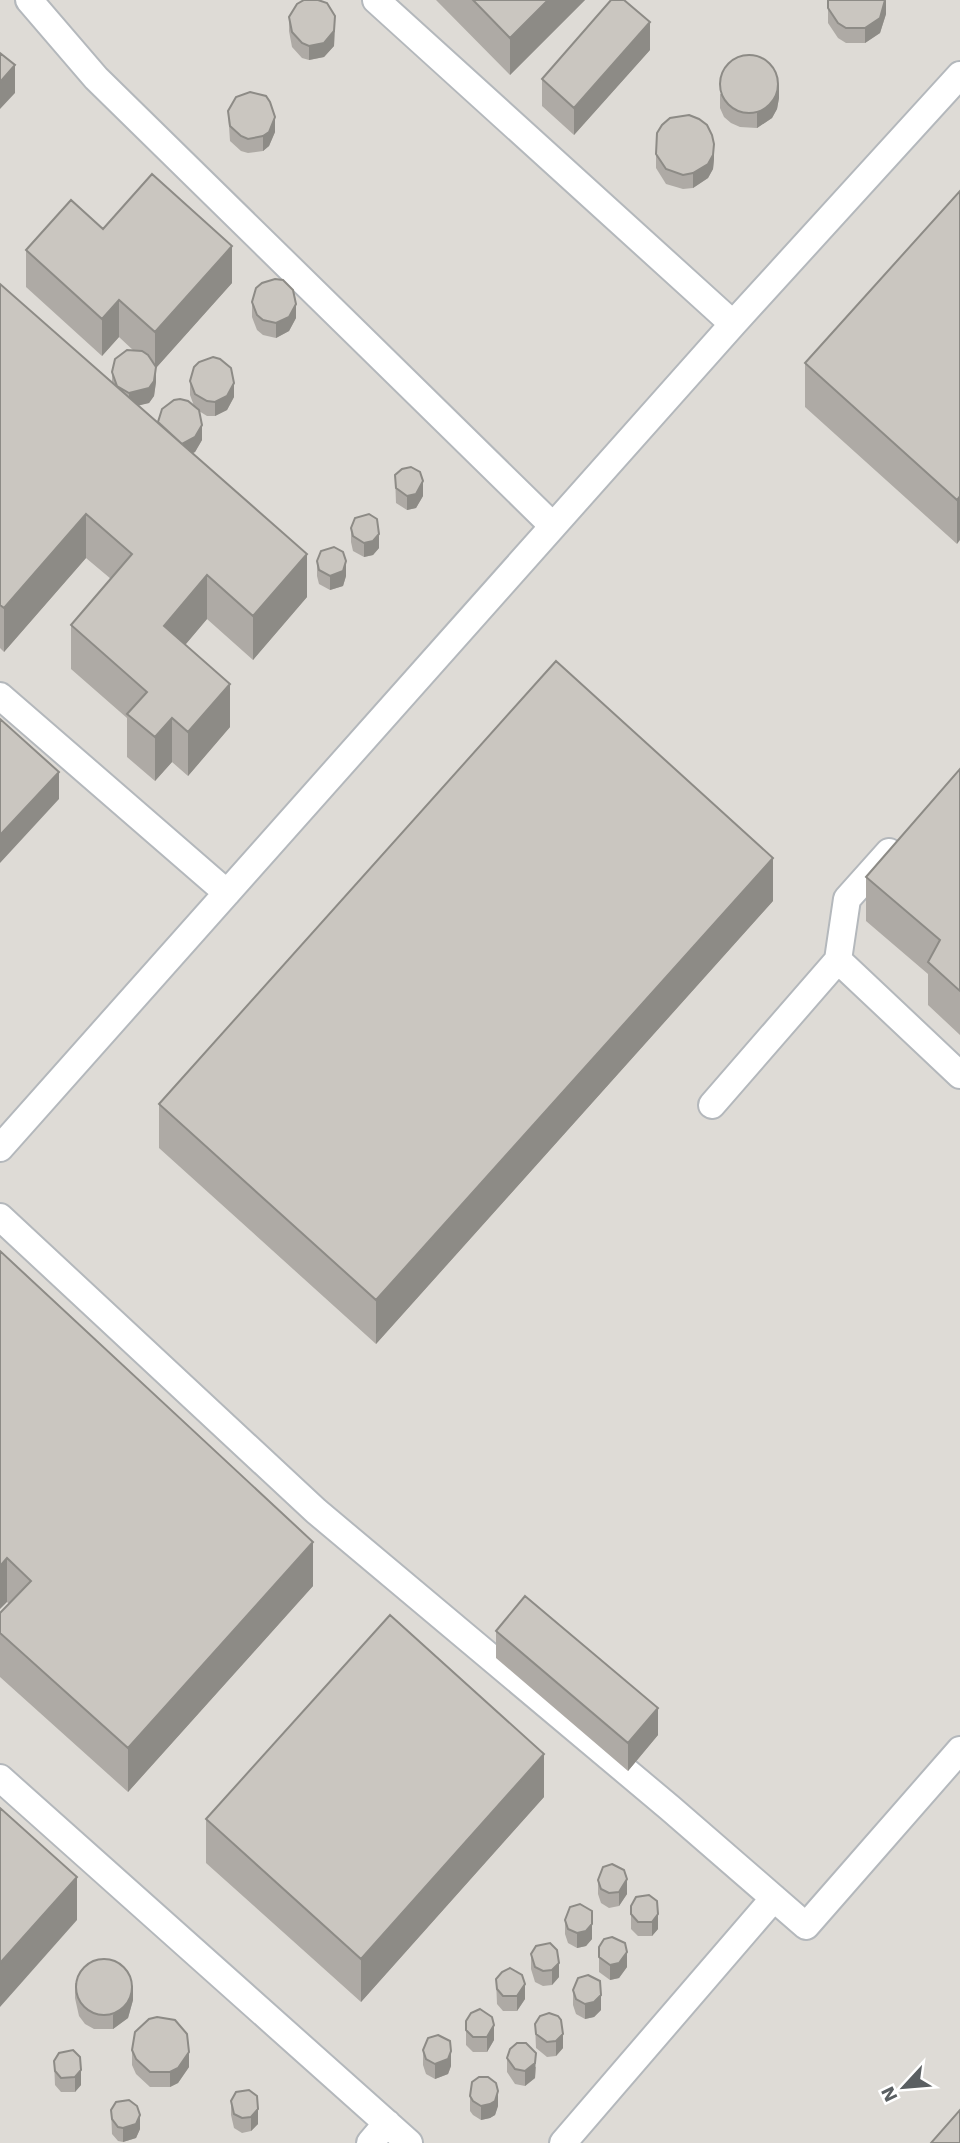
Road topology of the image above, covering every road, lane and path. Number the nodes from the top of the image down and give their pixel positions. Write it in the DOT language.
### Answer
graph roads {
  1 [pos="29,0"];
  2 [pos="376,0"];
  3 [pos="960,75"];
  4 [pos="733,324"];
  5 [pos="553,526"];
  6 [pos="0,696"];
  7 [pos="908,830"];
  8 [pos="227,893"];
  9 [pos="838,960"];
  10 [pos="960,1075"];
  11 [pos="712,1105"];
  12 [pos="0,1148"];
  13 [pos="0,1217"];
  14 [pos="960,1750"];
  15 [pos="0,1778"];
  16 [pos="774,1898"];
  17 [pos="379,2133"];
  18 [pos="409,2143"];
  19 [pos="563,2143"];
  1 -- 5 [label="lane"];
  2 -- 4 [label="lane"];
  3 -- 4 [label="lane"];
  4 -- 5 [label="lane"];
  5 -- 8 [label="lane"];
  6 -- 8 [label="lane"];
  7 -- 9 [label="lane"];
  8 -- 12 [label="lane"];
  9 -- 10 [label="lane"];
  9 -- 11 [label="lane"];
  13 -- 16 [label="lane"];
  14 -- 16 [label="lane"];
  15 -- 17 [label="lane"];
  16 -- 19 [label="lane"];
  17 -- 18 [label="lane"];
}
